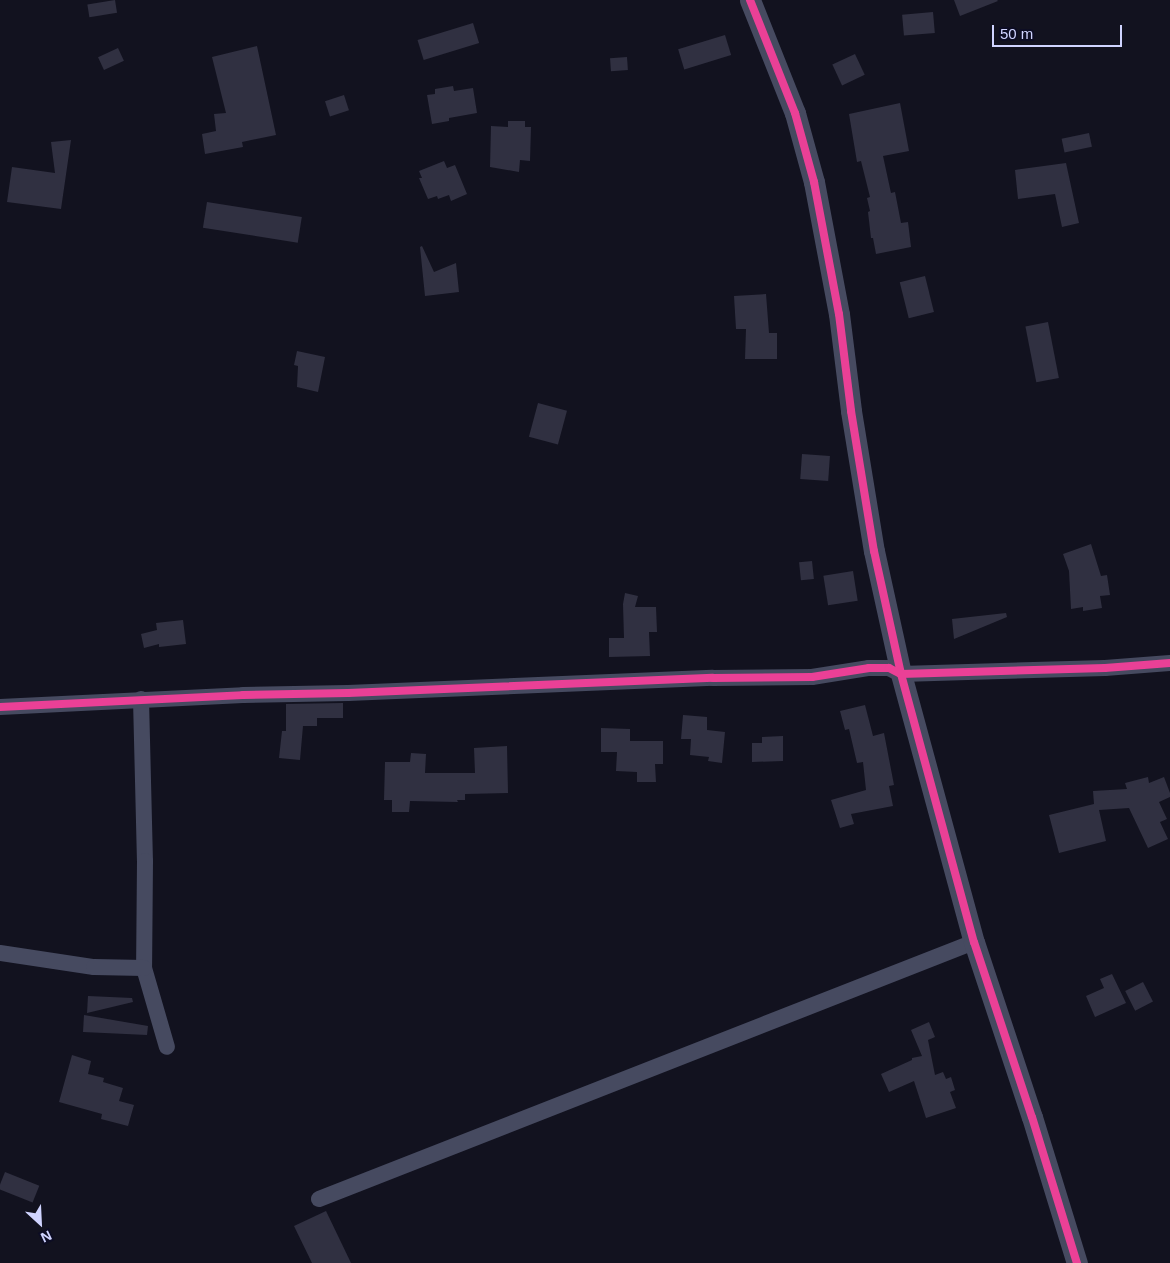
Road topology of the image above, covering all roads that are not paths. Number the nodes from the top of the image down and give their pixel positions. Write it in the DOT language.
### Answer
graph roads {
  1 [pos="750,0"];
  2 [pos="1170,663"];
  3 [pos="901,674"];
  4 [pos="141,699"];
  5 [pos="0,707"];
  6 [pos="974,942"];
  7 [pos="0,953"];
  8 [pos="144,968"];
  9 [pos="168,1047"];
  10 [pos="319,1199"];
  11 [pos="1077,1263"];
  1 -- 3 [label="street"];
  2 -- 3 [label="street"];
  3 -- 4 [label="street"];
  3 -- 6 [label="street"];
  4 -- 5 [label="street"];
  4 -- 8 [label="street"];
  6 -- 10 [label="street"];
  6 -- 11 [label="street"];
  7 -- 8 [label="street"];
  8 -- 9 [label="street"];
}
